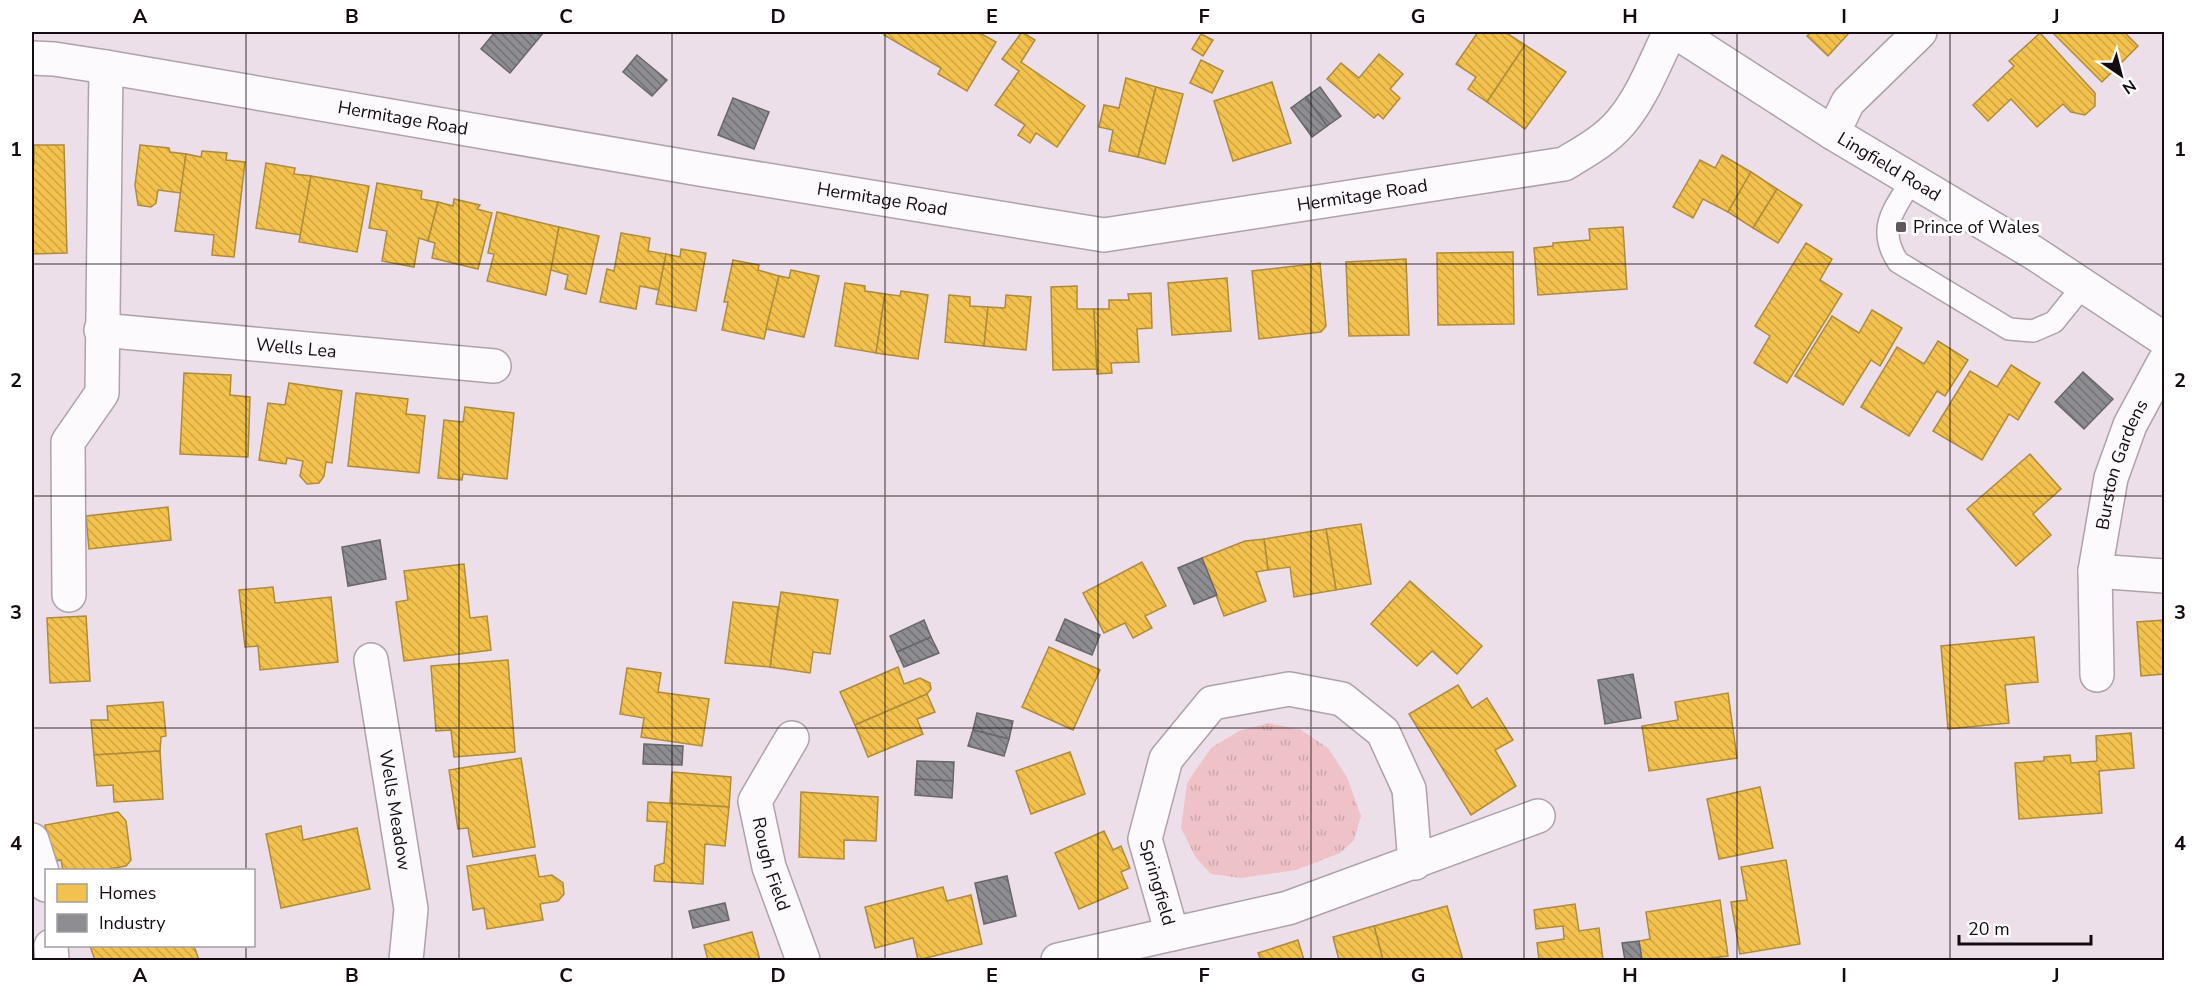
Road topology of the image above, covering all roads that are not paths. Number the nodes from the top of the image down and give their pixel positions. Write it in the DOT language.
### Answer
graph roads {
  1 [pos="1670,32"];
  2 [pos="1676,32"];
  3 [pos="1920,32"];
  4 [pos="32,58"];
  5 [pos="106,67"];
  6 [pos="1833,133"];
  7 [pos="1912,180"];
  8 [pos="2083,286"];
  9 [pos="101,330"];
  10 [pos="2164,339"];
  11 [pos="2164,362"];
  12 [pos="494,366"];
  13 [pos="2095,571"];
  14 [pos="2164,576"];
  15 [pos="69,595"];
  16 [pos="371,660"];
  17 [pos="2097,675"];
  18 [pos="792,738"];
  19 [pos="1538,816"];
  20 [pos="32,840"];
  21 [pos="1415,863"];
  22 [pos="45,882"];
  23 [pos="1172,934"];
  24 [pos="406,960"];
  25 [pos="803,960"];
  26 [pos="1058,960"];
  1 -- 5 [label="street, Hermitage Road"];
  2 -- 6 [label="street, Lingfield Road"];
  3 -- 6 [label="street"];
  4 -- 5 [label="street, Hermitage Road"];
  5 -- 9 [label="street"];
  6 -- 7 [label="street, Lingfield Road"];
  7 -- 8 [label="street, Lingfield Road"];
  7 -- 8 [label="lane"];
  8 -- 10 [label="street, Lingfield Road"];
  9 -- 12 [label="street, Wells Lea"];
  9 -- 15 [label="street"];
  11 -- 13 [label="street, Burston Gardens"];
  13 -- 14 [label="street"];
  13 -- 17 [label="street, Burston Gardens"];
  16 -- 24 [label="street, Wells Meadow"];
  18 -- 25 [label="street, Rough Field"];
  19 -- 21 [label="street, Springfield"];
  20 -- 22 [label="street"];
  21 -- 23 [label="street, Springfield"];
  21 -- 23 [label="street, Springfield"];
  23 -- 26 [label="street, Springfield"];
}
